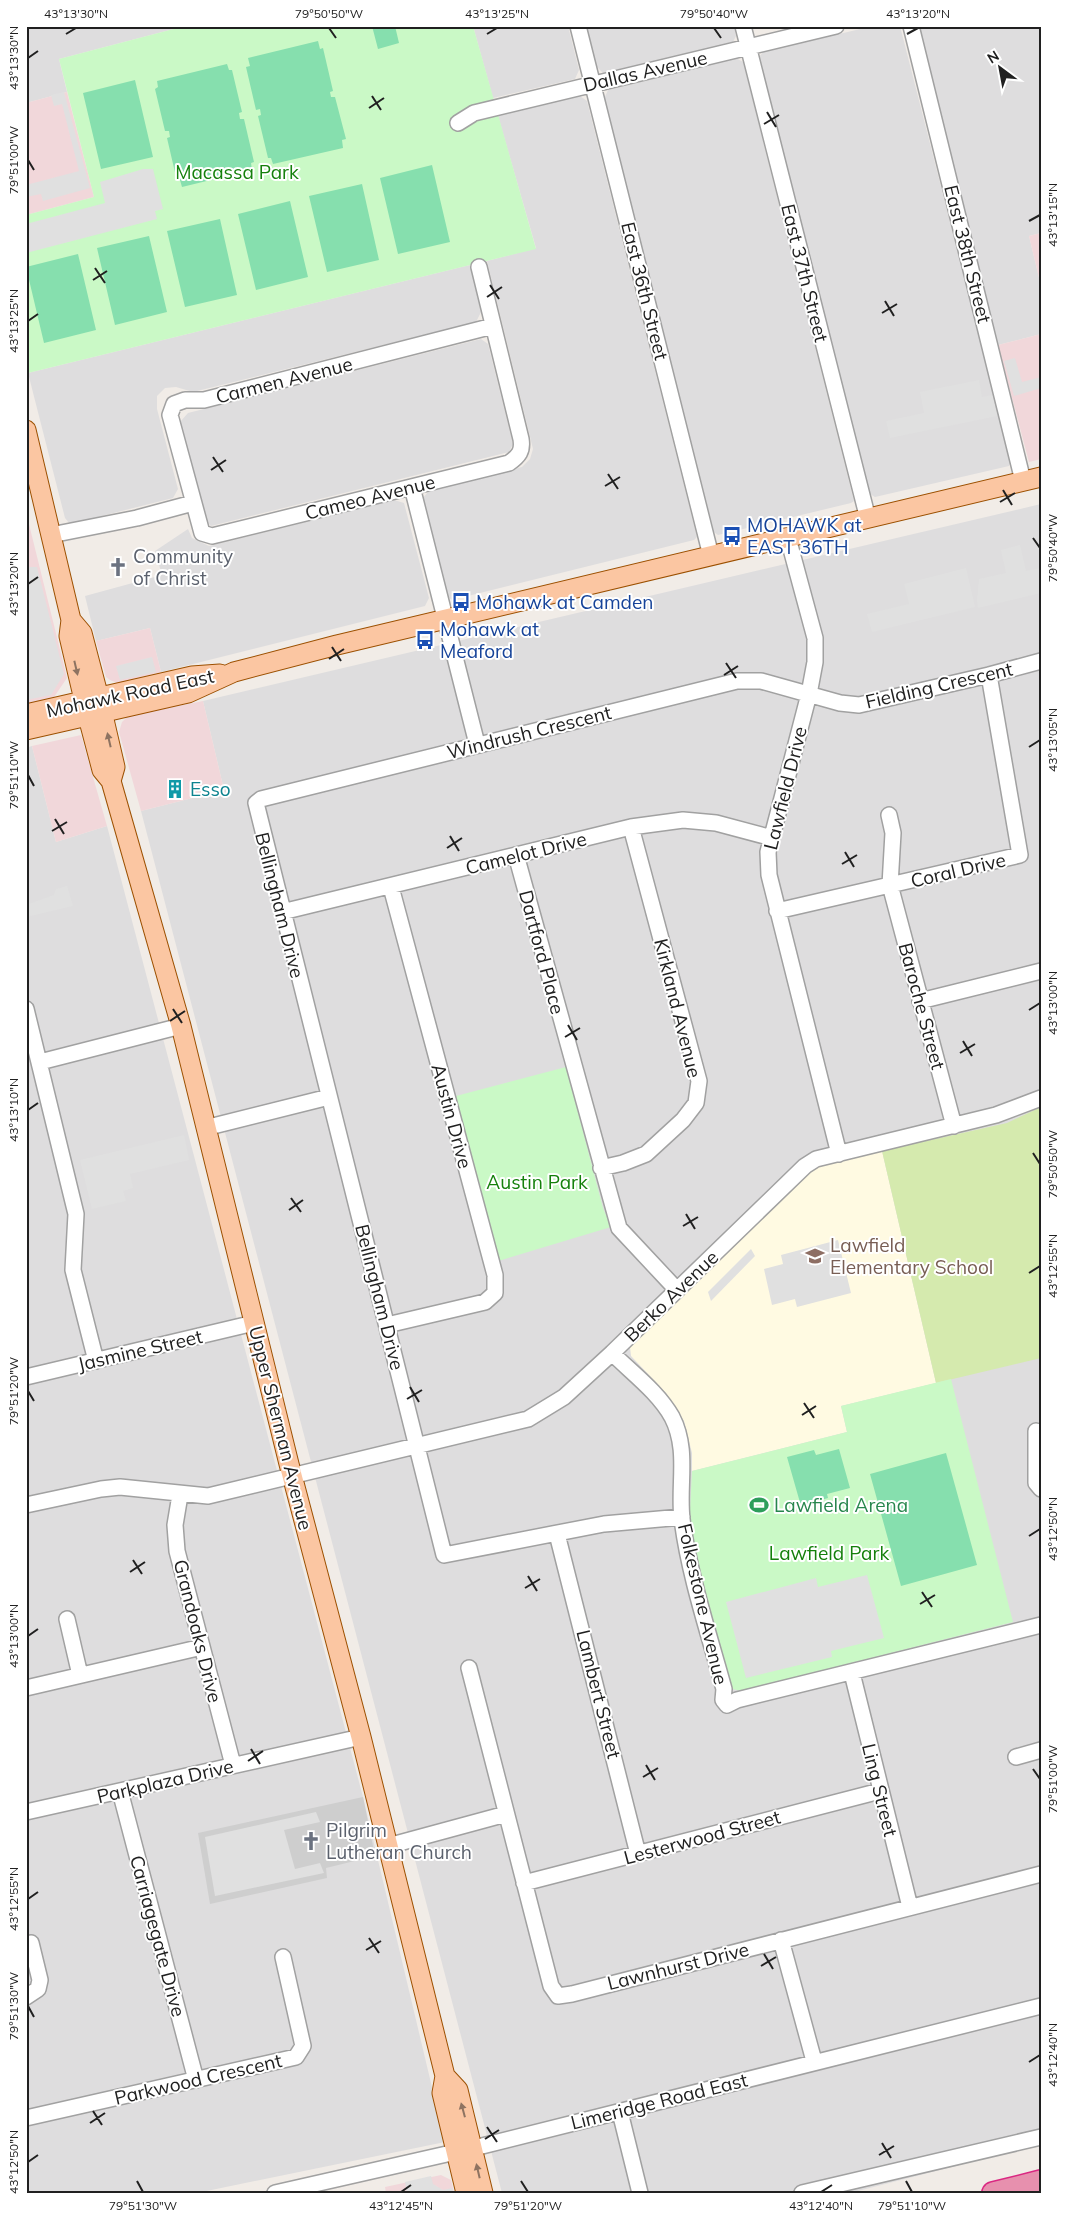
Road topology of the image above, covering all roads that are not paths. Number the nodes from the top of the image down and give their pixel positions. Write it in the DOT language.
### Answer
graph roads {
  1 [pos="578,26"];
  2 [pos="743,26"];
  3 [pos="836,26"];
  4 [pos="911,26"];
  5 [pos="748,47"];
  6 [pos="593,83"];
  7 [pos="458,123"];
  8 [pos="479,266"];
  9 [pos="493,326"];
  10 [pos="26,430"];
  11 [pos="1032,479"];
  12 [pos="412,487"];
  13 [pos="193,503"];
  14 [pos="868,519"];
  15 [pos="51,535"];
  16 [pos="788,538"];
  17 [pos="711,556"];
  18 [pos="444,619"];
  19 [pos="1041,661"];
  20 [pos="989,675"];
  21 [pos="808,694"];
  22 [pos="93,707"];
  23 [pos="26,714"];
  24 [pos="26,730"];
  25 [pos="477,744"];
  26 [pos="256,807"];
  27 [pos="889,815"];
  28 [pos="632,828"];
  29 [pos="772,838"];
  30 [pos="516,855"];
  31 [pos="890,886"];
  32 [pos="391,887"];
  33 [pos="777,911"];
  34 [pos="282,912"];
  35 [pos="1041,971"];
  36 [pos="920,1000"];
  37 [pos="26,1009"];
  38 [pos="182,1026"];
  39 [pos="40,1062"];
  40 [pos="329,1097"];
  41 [pos="1041,1098"];
  42 [pos="954,1126"];
  43 [pos="205,1128"];
  44 [pos="838,1154"];
  45 [pos="601,1168"];
  46 [pos="677,1290"];
  47 [pos="254,1323"];
  48 [pos="387,1325"];
  49 [pos="612,1353"];
  50 [pos="96,1361"];
  51 [pos="26,1377"];
  52 [pos="1036,1432"];
  53 [pos="418,1447"];
  54 [pos="292,1475"];
  55 [pos="1041,1490"];
  56 [pos="180,1495"];
  57 [pos="26,1505"];
  58 [pos="682,1517"];
  59 [pos="557,1534"];
  60 [pos="67,1619"];
  61 [pos="1041,1625"];
  62 [pos="202,1647"];
  63 [pos="469,1668"];
  64 [pos="852,1673"];
  65 [pos="80,1675"];
  66 [pos="26,1688"];
  67 [pos="362,1737"];
  68 [pos="1041,1750"];
  69 [pos="1016,1757"];
  70 [pos="233,1765"];
  71 [pos="880,1790"];
  72 [pos="120,1791"];
  73 [pos="26,1812"];
  74 [pos="506,1814"];
  75 [pos="388,1846"];
  76 [pos="638,1854"];
  77 [pos="1041,1874"];
  78 [pos="524,1883"];
  79 [pos="910,1907"];
  80 [pos="782,1940"];
  81 [pos="31,1943"];
  82 [pos="282,1957"];
  83 [pos="26,1997"];
  84 [pos="1041,2006"];
  85 [pos="814,2062"];
  86 [pos="196,2080"];
  87 [pos="620,2112"];
  88 [pos="26,2118"];
  89 [pos="1041,2137"];
  90 [pos="465,2150"];
  91 [pos="1041,2181"];
  92 [pos="275,2193"];
  93 [pos="466,2193"];
  94 [pos="484,2193"];
  95 [pos="640,2193"];
  96 [pos="802,2193"];
  97 [pos="993,2193"];
  1 -- 6 [label="street, East 36th Street"];
  2 -- 5 [label="street, East 37th Street"];
  3 -- 5 [label="street, Dallas Avenue"];
  4 -- 11 [label="street, East 38th Street"];
  5 -- 6 [label="street, Dallas Avenue"];
  5 -- 14 [label="street, East 37th Street"];
  6 -- 7 [label="street, Dallas Avenue"];
  6 -- 17 [label="street, East 36th Street"];
  8 -- 9 [label="street, Cameo Avenue"];
  9 -- 12 [label="street, Cameo Avenue"];
  9 -- 13 [label="street, Carmen Avenue"];
  10 -- 15 [label="main road, Upper Sherman Avenue"];
  11 -- 14 [label="main road, Mohawk Road East"];
  12 -- 13 [label="street, Cameo Avenue"];
  12 -- 18 [label="street"];
  13 -- 15 [label="street"];
  14 -- 16 [label="main road, Mohawk Road East"];
  15 -- 22 [label="main road, Upper Sherman Avenue"];
  16 -- 17 [label="main road, Mohawk Road East"];
  16 -- 21 [label="street, Lawfield Drive"];
  17 -- 18 [label="main road, Mohawk Road East"];
  18 -- 22 [label="main road, Mohawk Road East"];
  18 -- 25 [label="street"];
  19 -- 20 [label="street, Fielding Crescent"];
  20 -- 21 [label="street, Fielding Crescent"];
  20 -- 31 [label="street, Coral Drive"];
  21 -- 25 [label="street, Windrush Crescent"];
  21 -- 29 [label="street, Lawfield Drive"];
  22 -- 23 [label="main road, Mohawk Road East"];
  22 -- 24 [label="main road, Mohawk Road East"];
  22 -- 38 [label="main road, Upper Sherman Avenue"];
  25 -- 26 [label="street, Windrush Crescent"];
  26 -- 34 [label="street, Bellingham Drive"];
  27 -- 31 [label="street, Baroche Street"];
  28 -- 29 [label="street, Camelot Drive"];
  28 -- 30 [label="street, Camelot Drive"];
  28 -- 45 [label="street, Kirkland Avenue"];
  29 -- 33 [label="street, Lawfield Drive"];
  30 -- 32 [label="street, Camelot Drive"];
  30 -- 45 [label="street, Dartford Place"];
  31 -- 33 [label="street, Coral Drive"];
  31 -- 36 [label="street, Baroche Street"];
  32 -- 34 [label="street, Camelot Drive"];
  32 -- 48 [label="street, Austin Drive"];
  33 -- 44 [label="street, Lawfield Drive"];
  34 -- 40 [label="street, Bellingham Drive"];
  35 -- 36 [label="street"];
  36 -- 42 [label="street, Baroche Street"];
  37 -- 39 [label="street"];
  38 -- 39 [label="street"];
  38 -- 43 [label="main road, Upper Sherman Avenue"];
  39 -- 50 [label="street"];
  40 -- 43 [label="street"];
  40 -- 48 [label="street, Bellingham Drive"];
  41 -- 42 [label="street, Berko Avenue"];
  42 -- 44 [label="street, Berko Avenue"];
  43 -- 47 [label="main road, Upper Sherman Avenue"];
  44 -- 46 [label="street, Berko Avenue"];
  45 -- 46 [label="street, Dartford Place"];
  46 -- 49 [label="street, Berko Avenue"];
  47 -- 50 [label="street, Jasmine Street"];
  47 -- 54 [label="main road, Upper Sherman Avenue"];
  48 -- 53 [label="street, Bellingham Drive"];
  49 -- 53 [label="street, Berko Avenue"];
  49 -- 58 [label="street, Folkestone Avenue"];
  50 -- 51 [label="street, Jasmine Street"];
  52 -- 55 [label="street"];
  53 -- 54 [label="street, Berko Avenue"];
  53 -- 59 [label="street, Bellingham Drive"];
  54 -- 56 [label="street, Berko Avenue"];
  54 -- 67 [label="main road, Upper Sherman Avenue"];
  56 -- 57 [label="street, Berko Avenue"];
  56 -- 62 [label="street, Grandoaks Drive"];
  58 -- 59 [label="street, Bellingham Drive"];
  58 -- 64 [label="street, Folkestone Avenue"];
  59 -- 76 [label="street, Lambert Street"];
  60 -- 65 [label="street"];
  61 -- 64 [label="street, Folkestone Avenue"];
  62 -- 65 [label="street"];
  62 -- 70 [label="street, Grandoaks Drive"];
  63 -- 74 [label="street, Lawnhurst Drive"];
  64 -- 71 [label="street, Ling Street"];
  65 -- 66 [label="street"];
  67 -- 70 [label="street, Parkplaza Drive"];
  67 -- 75 [label="main road, Upper Sherman Avenue"];
  68 -- 69 [label="street"];
  70 -- 72 [label="street, Parkplaza Drive"];
  71 -- 76 [label="street, Lesterwood Street"];
  71 -- 79 [label="street, Ling Street"];
  72 -- 73 [label="street, Parkplaza Drive"];
  72 -- 86 [label="street, Carriagegate Drive"];
  74 -- 75 [label="street"];
  74 -- 78 [label="street, Lawnhurst Drive"];
  75 -- 90 [label="main road, Upper Sherman Avenue"];
  76 -- 78 [label="street, Lesterwood Street"];
  77 -- 79 [label="street, Lawnhurst Drive"];
  78 -- 80 [label="street, Lawnhurst Drive"];
  79 -- 80 [label="street, Lawnhurst Drive"];
  80 -- 85 [label="street"];
  81 -- 83 [label="street"];
  82 -- 86 [label="street, Parkwood Crescent"];
  84 -- 85 [label="street, Limeridge Road East"];
  85 -- 87 [label="street, Limeridge Road East"];
  86 -- 88 [label="street, Parkwood Crescent"];
  87 -- 90 [label="street, Limeridge Road East"];
  87 -- 95 [label="street"];
  89 -- 96 [label="street"];
  90 -- 92 [label="street, Limeridge Road East"];
  90 -- 93 [label="main road, Upper Sherman Avenue"];
  94 -- 90 [label="main road, Upper Sherman Avenue, one-way"];
  91 -- 97 [label="highway"];
}
